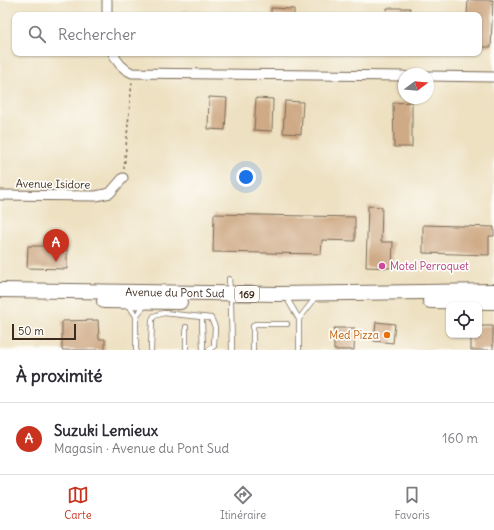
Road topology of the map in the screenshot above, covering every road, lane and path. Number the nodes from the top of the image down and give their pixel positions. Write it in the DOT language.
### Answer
graph roads {
  1 [pos="107,0"];
  2 [pos="107,12"];
  3 [pos="114,56"];
  4 [pos="132,73"];
  5 [pos="398,76"];
  6 [pos="434,76"];
  7 [pos="494,77"];
  8 [pos="124,178"];
  9 [pos="0,195"];
  10 [pos="230,280"];
  11 [pos="0,290"];
  12 [pos="494,291"];
  13 [pos="231,298"];
  14 [pos="0,300"];
  15 [pos="126,301"];
  16 [pos="313,301"];
  17 [pos="148,302"];
  18 [pos="289,302"];
  19 [pos="494,302"];
  20 [pos="136,316"];
  21 [pos="299,319"];
  22 [pos="202,321"];
  23 [pos="287,324"];
  24 [pos="186,327"];
  25 [pos="136,350"];
  26 [pos="151,350"];
  27 [pos="186,350"];
  28 [pos="202,350"];
  29 [pos="209,350"];
  30 [pos="232,350"];
  31 [pos="253,350"];
  32 [pos="299,350"];
  1 -- 2 [label="street"];
  3 -- 4 [label="street"];
  4 -- 5 [label="street"];
  4 -- 8 [label="path"];
  6 -- 7 [label="street"];
  8 -- 9 [label="street, Avenue Isidore"];
  10 -- 13 [label="lane"];
  11 -- 13 [label="main road, Avenue du Pont Sud / 169"];
  12 -- 13 [label="main road, Avenue du Pont Sud / 169"];
  13 -- 17 [label="main road, Avenue du Pont Sud / 169"];
  13 -- 18 [label="main road, Avenue du Pont Sud / 169"];
  13 -- 30 [label="lane"];
  14 -- 15 [label="main road, Avenue du Pont Sud / 169"];
  15 -- 17 [label="main road, Avenue du Pont Sud / 169"];
  15 -- 20 [label="lane"];
  16 -- 18 [label="main road, Avenue du Pont Sud / 169"];
  16 -- 19 [label="main road, Avenue du Pont Sud / 169"];
  16 -- 21 [label="lane"];
  17 -- 20 [label="lane"];
  18 -- 21 [label="lane"];
  20 -- 25 [label="lane"];
  21 -- 32 [label="lane"];
  22 -- 28 [label="lane"];
  23 -- 31 [label="lane"];
  24 -- 27 [label="lane"];
  26 -- 29 [label="lane"];
}
